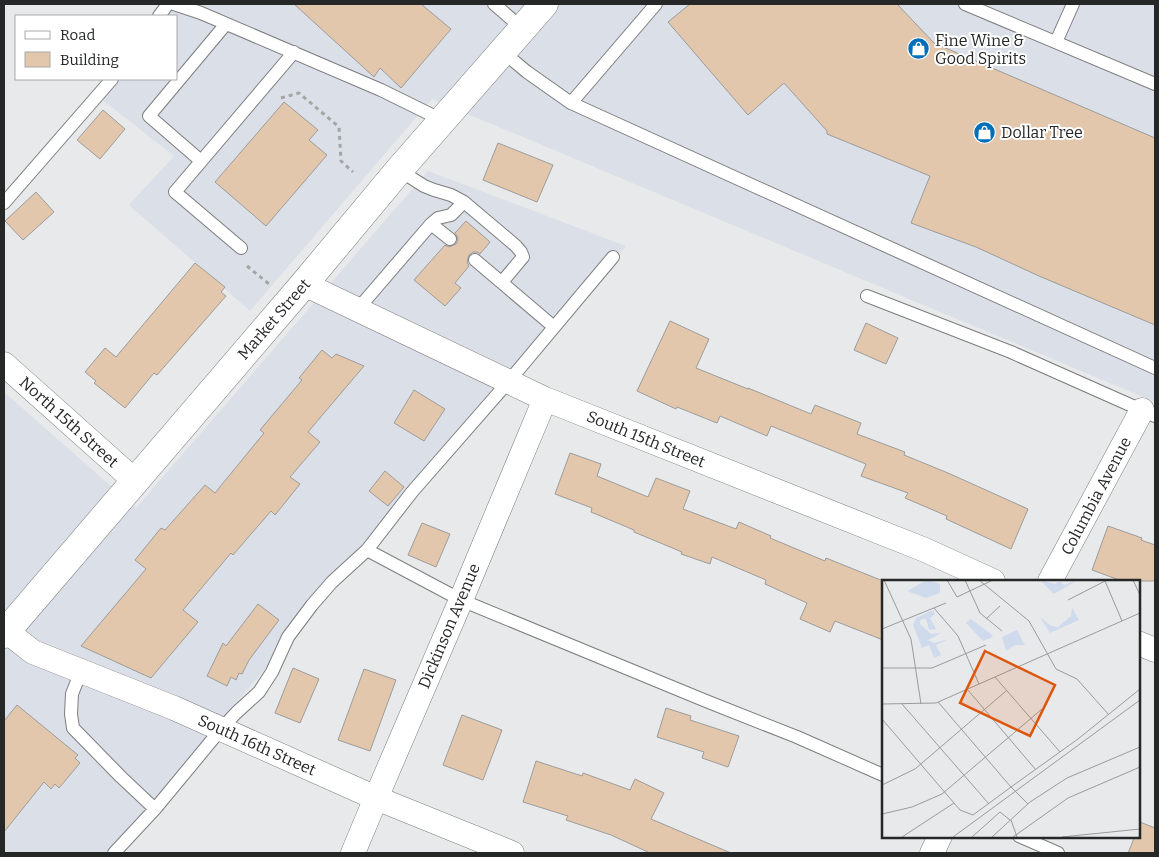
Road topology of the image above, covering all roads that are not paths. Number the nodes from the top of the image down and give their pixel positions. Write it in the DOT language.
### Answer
graph roads {
  1 [pos="168,4"];
  2 [pos="174,4"];
  3 [pos="494,4"];
  4 [pos="544,4"];
  5 [pos="656,4"];
  6 [pos="964,4"];
  7 [pos="1073,4"];
  8 [pos="200,8"];
  9 [pos="160,15"];
  10 [pos="226,24"];
  11 [pos="523,29"];
  12 [pos="1056,42"];
  13 [pos="294,52"];
  14 [pos="502,52"];
  15 [pos="111,80"];
  16 [pos="1155,84"];
  17 [pos="571,103"];
  18 [pos="442,120"];
  19 [pos="201,161"];
  20 [pos="399,170"];
  21 [pos="464,202"];
  22 [pos="4,204"];
  23 [pos="431,224"];
  24 [pos="450,239"];
  25 [pos="241,248"];
  26 [pos="613,257"];
  27 [pos="475,260"];
  28 [pos="502,282"];
  29 [pos="304,284"];
  30 [pos="867,296"];
  31 [pos="357,310"];
  32 [pos="554,327"];
  33 [pos="4,364"];
  34 [pos="1155,368"];
  35 [pos="509,381"];
  36 [pos="545,399"];
  37 [pos="1148,413"];
  38 [pos="135,481"];
  39 [pos="367,550"];
  40 [pos="992,580"];
  41 [pos="1051,580"];
  42 [pos="461,600"];
  43 [pos="5,631"];
  44 [pos="1139,643"];
  45 [pos="1155,650"];
  46 [pos="81,672"];
  47 [pos="222,728"];
  48 [pos="882,775"];
  49 [pos="376,798"];
  50 [pos="155,809"];
  51 [pos="940,837"];
  52 [pos="1021,837"];
  53 [pos="114,853"];
  54 [pos="353,853"];
  55 [pos="512,853"];
  56 [pos="932,853"];
  57 [pos="1058,853"];
  1 -- 9 [label="lane"];
  2 -- 8 [label="lane"];
  3 -- 11 [label="lane"];
  4 -- 11 [label="main road, Market Street"];
  5 -- 17 [label="lane"];
  6 -- 12 [label="lane"];
  7 -- 12 [label="lane"];
  8 -- 10 [label="lane"];
  10 -- 13 [label="lane"];
  10 -- 19 [label="lane"];
  11 -- 14 [label="main road, Market Street"];
  12 -- 16 [label="lane"];
  13 -- 18 [label="lane"];
  13 -- 19 [label="lane"];
  14 -- 17 [label="lane"];
  14 -- 18 [label="main road, Market Street"];
  15 -- 22 [label="lane"];
  17 -- 34 [label="lane"];
  18 -- 20 [label="main road, Market Street"];
  19 -- 25 [label="lane"];
  20 -- 21 [label="lane"];
  20 -- 29 [label="main road, Market Street"];
  21 -- 23 [label="lane"];
  21 -- 28 [label="lane"];
  23 -- 24 [label="lane"];
  23 -- 31 [label="lane"];
  26 -- 32 [label="lane"];
  27 -- 28 [label="lane"];
  28 -- 32 [label="lane"];
  29 -- 31 [label="street, South 15th Street"];
  29 -- 38 [label="main road, Market Street"];
  30 -- 37 [label="lane"];
  31 -- 35 [label="street, South 15th Street"];
  32 -- 35 [label="lane"];
  33 -- 38 [label="street, North 15th Street"];
  35 -- 36 [label="street, South 15th Street"];
  35 -- 39 [label="lane"];
  36 -- 40 [label="street, South 15th Street"];
  36 -- 42 [label="street, Dickinson Avenue"];
  37 -- 41 [label="street, Columbia Avenue"];
  38 -- 43 [label="main road, Market Street"];
  39 -- 42 [label="lane"];
  39 -- 47 [label="lane"];
  42 -- 48 [label="lane"];
  42 -- 49 [label="street, Dickinson Avenue"];
  43 -- 46 [label="street, South 16th Street"];
  44 -- 45 [label="street"];
  46 -- 47 [label="street, South 16th Street"];
  46 -- 50 [label="lane"];
  47 -- 49 [label="street, South 16th Street"];
  47 -- 50 [label="lane"];
  49 -- 54 [label="street, Dickinson Avenue"];
  49 -- 55 [label="street, South 16th Street"];
  50 -- 53 [label="lane"];
  51 -- 56 [label="street"];
  52 -- 57 [label="lane"];
}
